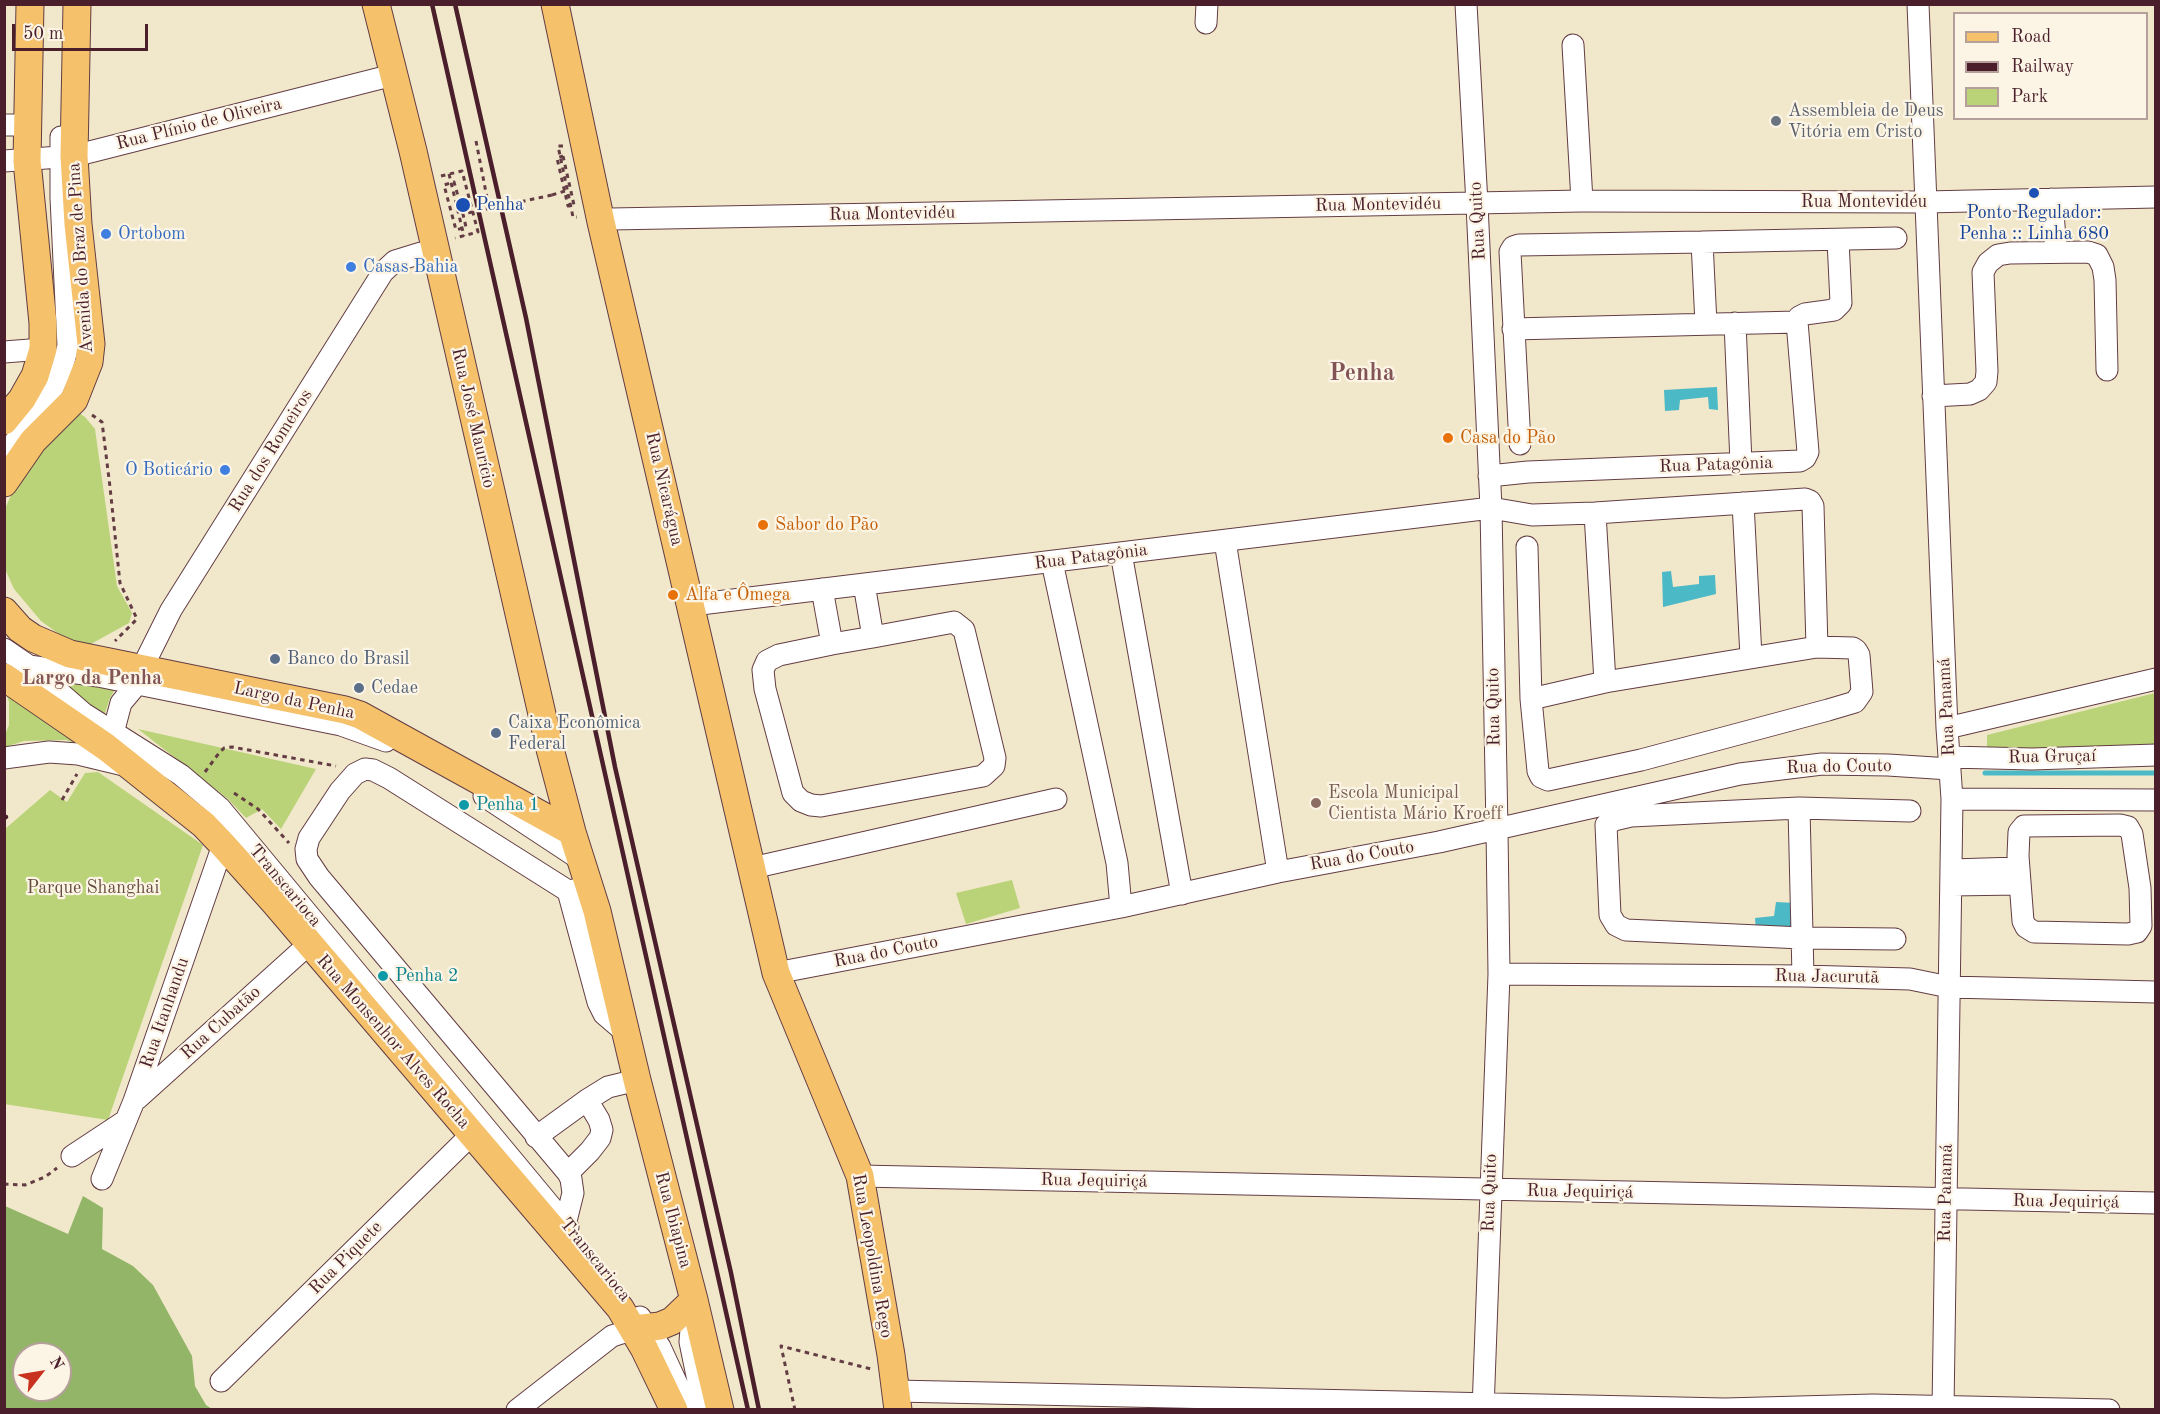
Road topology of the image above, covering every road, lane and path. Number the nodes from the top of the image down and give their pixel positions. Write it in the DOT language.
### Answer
graph roads {
  1 [pos="30,4"];
  2 [pos="66,4"];
  3 [pos="76,4"];
  4 [pos="376,4"];
  5 [pos="555,4"];
  6 [pos="1466,4"];
  7 [pos="1918,4"];
  8 [pos="1573,45"];
  9 [pos="393,75"];
  10 [pos="16,125"];
  11 [pos="476,141"];
  12 [pos="558,146"];
  13 [pos="67,157"];
  14 [pos="16,161"];
  15 [pos="567,182"];
  16 [pos="565,191"];
  17 [pos="2156,197"];
  18 [pos="2052,199"];
  19 [pos="1582,201"];
  20 [pos="1925,202"];
  21 [pos="1477,204"];
  22 [pos="456,207"];
  23 [pos="451,208"];
  24 [pos="489,208"];
  25 [pos="463,214"];
  26 [pos="573,217"];
  27 [pos="601,222"];
  28 [pos="464,236"];
  29 [pos="453,238"];
  30 [pos="1896,238"];
  31 [pos="1838,240"];
  32 [pos="1702,242"];
  33 [pos="2056,252"];
  34 [pos="421,253"];
  35 [pos="1797,322"];
  36 [pos="1735,323"];
  37 [pos="1706,324"];
  38 [pos="1513,329"];
  39 [pos="43,349"];
  40 [pos="7,356"];
  41 [pos="2107,370"];
  42 [pos="1933,396"];
  43 [pos="74,400"];
  44 [pos="4,421"];
  45 [pos="1520,444"];
  46 [pos="4,457"];
  47 [pos="1741,464"];
  48 [pos="1489,476"];
  49 [pos="4,483"];
  50 [pos="1743,503"];
  51 [pos="1491,508"];
  52 [pos="1595,513"];
  53 [pos="1225,540"];
  54 [pos="1527,547"];
  55 [pos="1121,553"];
  56 [pos="1052,561"];
  57 [pos="864,584"];
  58 [pos="822,590"];
  59 [pos="692,605"];
  60 [pos="4,611"];
  61 [pos="873,637"];
  62 [pos="832,644"];
  63 [pos="110,647"];
  64 [pos="1817,647"];
  65 [pos="4,649"];
  66 [pos="1751,657"];
  67 [pos="29,666"];
  68 [pos="4,677"];
  69 [pos="139,677"];
  70 [pos="2156,679"];
  71 [pos="1605,682"];
  72 [pos="1532,699"];
  73 [pos="1947,728"];
  74 [pos="113,733"];
  75 [pos="2156,755"];
  76 [pos="4,758"];
  77 [pos="1949,763"];
  78 [pos="130,766"];
  79 [pos="204,773"];
  80 [pos="355,774"];
  81 [pos="74,780"];
  82 [pos="1056,799"];
  83 [pos="1952,799"];
  84 [pos="62,800"];
  85 [pos="2156,800"];
  86 [pos="1799,808"];
  87 [pos="1910,811"];
  88 [pos="1497,830"];
  89 [pos="572,832"];
  90 [pos="223,845"];
  91 [pos="581,860"];
  92 [pos="752,868"];
  93 [pos="1278,872"];
  94 [pos="2019,876"];
  95 [pos="1951,877"];
  96 [pos="579,889"];
  97 [pos="1182,894"];
  98 [pos="1121,907"];
  99 [pos="1802,938"];
  100 [pos="1895,939"];
  101 [pos="309,944"];
  102 [pos="777,973"];
  103 [pos="1498,974"];
  104 [pos="1803,976"];
  105 [pos="1949,987"];
  106 [pos="2156,992"];
  107 [pos="637,1080"];
  108 [pos="587,1100"];
  109 [pos="134,1101"];
  110 [pos="125,1121"];
  111 [pos="472,1134"];
  112 [pos="537,1137"];
  113 [pos="72,1156"];
  114 [pos="568,1173"];
  115 [pos="860,1176"];
  116 [pos="102,1179"];
  117 [pos="4,1184"];
  118 [pos="1491,1190"];
  119 [pos="1946,1200"];
  120 [pos="2156,1203"];
  121 [pos="564,1232"];
  122 [pos="694,1300"];
  123 [pos="640,1328"];
  124 [pos="221,1381"];
  125 [pos="895,1390"];
  126 [pos="1483,1407"];
  127 [pos="1943,1407"];
  128 [pos="517,1410"];
  129 [pos="674,1410"];
  130 [pos="689,1410"];
  131 [pos="704,1410"];
  132 [pos="720,1410"];
  133 [pos="795,1410"];
  134 [pos="2109,1410"];
  1 -- 10 [label="main road"];
  2 -- 13 [label="street"];
  3 -- 13 [label="main road, Avenida do Braz de Pina"];
  4 -- 9 [label="main road, Rua José Maurício"];
  5 -- 27 [label="main road, Rua Nicarágua"];
  6 -- 21 [label="street, Rua Quito"];
  7 -- 20 [label="street, Rua Panamá"];
  8 -- 19 [label="street"];
  9 -- 13 [label="street, Rua Plínio de Oliveira"];
  9 -- 89 [label="main road, Rua José Maurício"];
  10 -- 14 [label="main road"];
  11 -- 24 [label="path"];
  12 -- 15 [label="path"];
  13 -- 14 [label="street, Rua Plínio de Oliveira"];
  13 -- 43 [label="main road, Avenida do Braz de Pina"];
  13 -- 46 [label="street"];
  14 -- 39 [label="main road"];
  15 -- 16 [label="path, bridge"];
  15 -- 16 [label="path, bridge"];
  15 -- 26 [label="path"];
  16 -- 24 [label="path, bridge"];
  17 -- 18 [label="street, Rua Montevidéu"];
  18 -- 20 [label="street, Rua Montevidéu"];
  18 -- 33 [label="street"];
  19 -- 20 [label="street, Rua Montevidéu"];
  19 -- 21 [label="street, Rua Montevidéu"];
  20 -- 42 [label="street, Rua Panamá"];
  21 -- 27 [label="street, Rua Montevidéu"];
  21 -- 48 [label="street, Rua Quito"];
  22 -- 23 [label="path"];
  22 -- 28 [label="path"];
  22 -- 28 [label="path"];
  23 -- 25 [label="path, bridge"];
  23 -- 25 [label="path, bridge"];
  24 -- 25 [label="path, bridge"];
  27 -- 59 [label="main road, Rua Nicarágua"];
  28 -- 29 [label="path"];
  30 -- 31 [label="street"];
  31 -- 32 [label="street"];
  31 -- 35 [label="street"];
  32 -- 37 [label="street"];
  32 -- 38 [label="street"];
  33 -- 41 [label="street"];
  33 -- 42 [label="street"];
  34 -- 69 [label="street, Rua dos Romeiros"];
  35 -- 36 [label="street"];
  35 -- 47 [label="street, Rua Patagônia"];
  36 -- 37 [label="street"];
  36 -- 47 [label="street"];
  37 -- 38 [label="street"];
  38 -- 45 [label="street"];
  39 -- 40 [label="street"];
  39 -- 44 [label="main road"];
  42 -- 73 [label="street, Rua Panamá"];
  43 -- 49 [label="main road, Avenida do Braz de Pina"];
  43 -- 63 [label="path"];
  47 -- 48 [label="street, Rua Patagônia"];
  48 -- 51 [label="street, Rua Quito"];
  50 -- 52 [label="street, Rua Patagônia"];
  50 -- 64 [label="street, Rua Patagônia"];
  50 -- 66 [label="street"];
  51 -- 52 [label="street, Rua Patagônia"];
  51 -- 53 [label="street, Rua Patagônia"];
  51 -- 88 [label="street, Rua Quito"];
  52 -- 71 [label="street"];
  53 -- 55 [label="street, Rua Patagônia"];
  53 -- 93 [label="street"];
  54 -- 72 [label="street"];
  55 -- 56 [label="street, Rua Patagônia"];
  55 -- 97 [label="street"];
  56 -- 57 [label="street, Rua Patagônia"];
  56 -- 98 [label="street"];
  57 -- 58 [label="street, Rua Patagônia"];
  57 -- 61 [label="street"];
  58 -- 59 [label="street, Rua Patagônia"];
  58 -- 62 [label="street"];
  59 -- 92 [label="main road, Rua Nicarágua"];
  60 -- 69 [label="main road, Largo da Penha"];
  61 -- 62 [label="street"];
  61 -- 62 [label="street"];
  64 -- 66 [label="street"];
  64 -- 72 [label="street"];
  65 -- 67 [label="street, Transcarioca"];
  66 -- 71 [label="street"];
  67 -- 69 [label="street, Transcarioca"];
  67 -- 74 [label="street, Transcarioca"];
  68 -- 78 [label="main road"];
  69 -- 74 [label="street, Rua dos Romeiros"];
  69 -- 89 [label="main road, Largo da Penha"];
  69 -- 91 [label="street, Transcarioca"];
  70 -- 73 [label="street"];
  71 -- 72 [label="street"];
  73 -- 77 [label="street, Rua Panamá"];
  74 -- 121 [label="street, Transcarioca"];
  75 -- 77 [label="street, Rua Gruçaí"];
  76 -- 78 [label="street"];
  77 -- 83 [label="street, Rua Panamá"];
  77 -- 88 [label="street, Rua do Couto"];
  78 -- 90 [label="main road"];
  79 -- 80 [label="path"];
  80 -- 96 [label="street"];
  80 -- 112 [label="street"];
  81 -- 84 [label="path"];
  82 -- 92 [label="street"];
  83 -- 85 [label="street"];
  83 -- 95 [label="street, Rua Panamá"];
  86 -- 87 [label="street"];
  86 -- 99 [label="street"];
  86 -- 99 [label="street"];
  88 -- 93 [label="street, Rua do Couto"];
  88 -- 103 [label="street, Rua Quito"];
  89 -- 91 [label="main road, Rua Ibiapina"];
  90 -- 101 [label="main road, Rua Monsenhor Alves Rocha"];
  90 -- 109 [label="street, Rua Itanhandu"];
  91 -- 96 [label="main road, Rua Ibiapina"];
  92 -- 102 [label="main road, Rua Nicarágua"];
  93 -- 97 [label="street, Rua do Couto"];
  94 -- 94 [label="street"];
  94 -- 95 [label="street"];
  95 -- 105 [label="street, Rua Panamá"];
  96 -- 107 [label="main road, Rua Ibiapina"];
  97 -- 98 [label="street, Rua do Couto"];
  98 -- 102 [label="street, Rua do Couto"];
  99 -- 100 [label="street"];
  99 -- 104 [label="street"];
  101 -- 109 [label="street, Rua Cubatão"];
  101 -- 111 [label="main road, Rua Monsenhor Alves Rocha"];
  102 -- 115 [label="main road, Rua Leopoldina Rego"];
  103 -- 104 [label="street, Rua Jacurutã"];
  103 -- 118 [label="street, Rua Quito"];
  104 -- 105 [label="street, Rua Jacurutã"];
  105 -- 106 [label="street, Rua Jacurutã"];
  105 -- 119 [label="street, Rua Panamá"];
  107 -- 108 [label="street"];
  107 -- 122 [label="main road, Rua Ibiapina"];
  108 -- 112 [label="street"];
  108 -- 114 [label="street"];
  109 -- 110 [label="street, Rua Itanhandu"];
  110 -- 113 [label="street"];
  110 -- 116 [label="street, Rua Itanhandu"];
  111 -- 121 [label="main road, Rua Monsenhor Alves Rocha"];
  111 -- 124 [label="street, Rua Piquete"];
  112 -- 114 [label="street"];
  113 -- 117 [label="path"];
  114 -- 121 [label="street"];
  115 -- 118 [label="street, Rua Jequiriçá"];
  115 -- 125 [label="main road, Rua Leopoldina Rego"];
  118 -- 119 [label="street, Rua Jequiriçá"];
  118 -- 126 [label="street, Rua Quito"];
  119 -- 120 [label="street, Rua Jequiriçá"];
  119 -- 127 [label="street, Rua Panamá"];
  121 -- 123 [label="main road, Rua Monsenhor Alves Rocha"];
  122 -- 123 [label="main road"];
  122 -- 131 [label="street"];
  122 -- 132 [label="main road, Rua Ibiapina"];
  123 -- 128 [label="street"];
  123 -- 129 [label="main road, Rua Monsenhor Alves Rocha"];
  123 -- 130 [label="street"];
  125 -- 126 [label="street"];
  125 -- 133 [label="path"];
  126 -- 127 [label="street"];
  127 -- 134 [label="street"];
}
